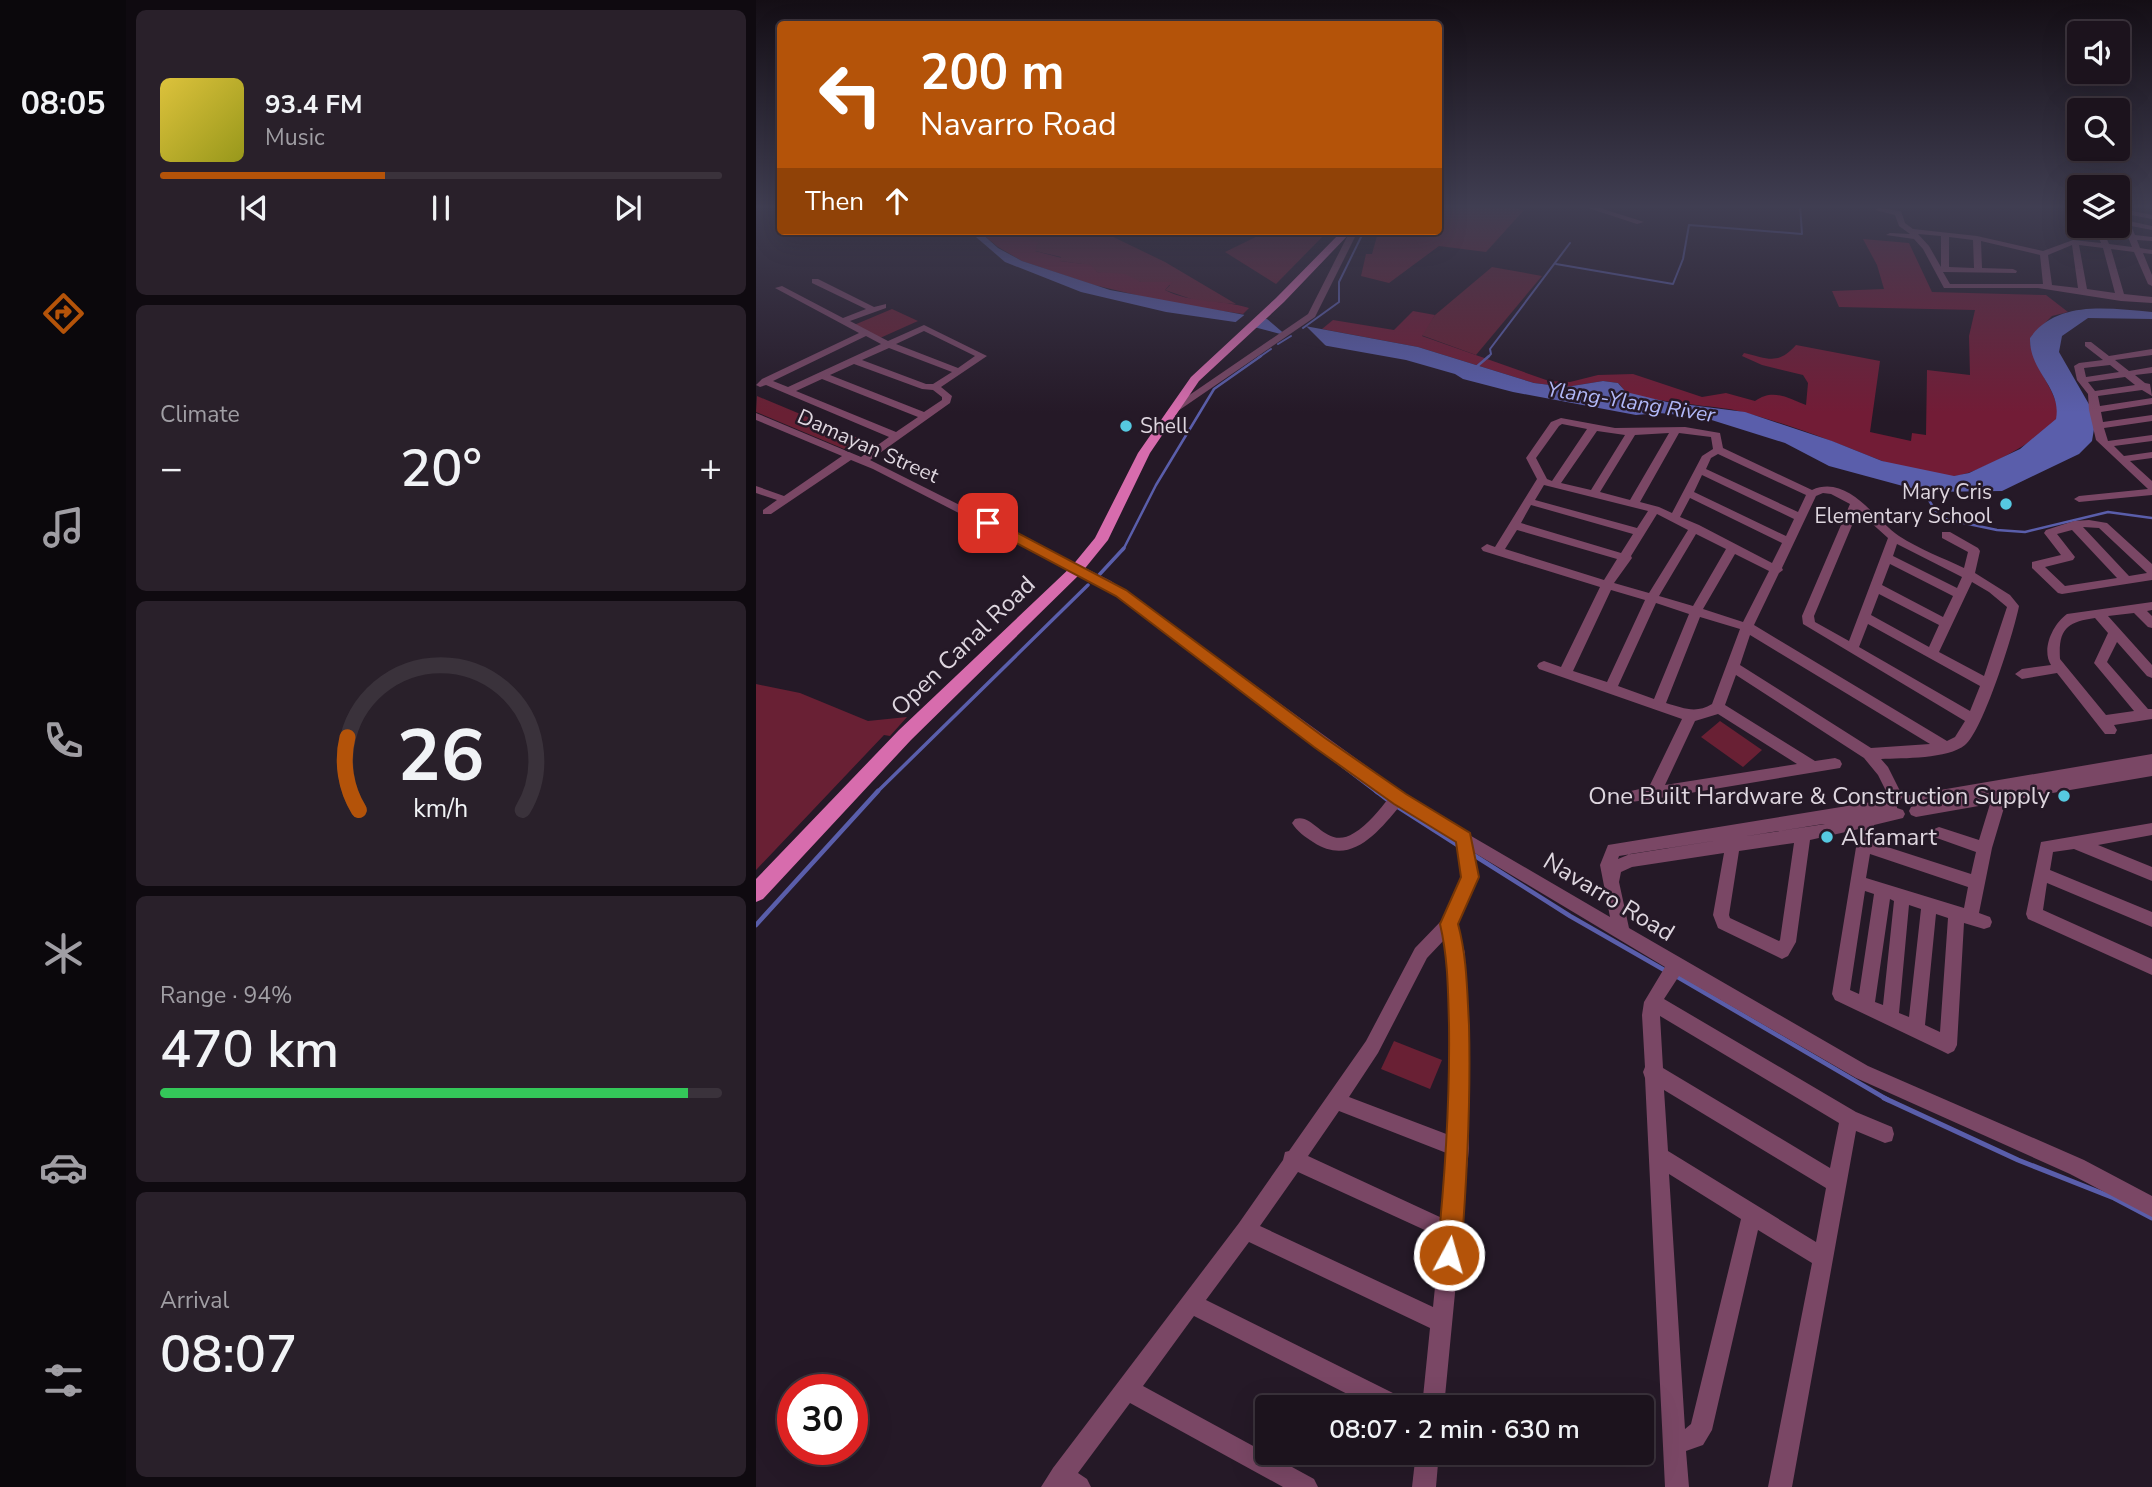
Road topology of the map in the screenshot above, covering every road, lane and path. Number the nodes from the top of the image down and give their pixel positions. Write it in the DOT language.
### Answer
graph roads {
  1 [pos="1296,274"];
  2 [pos="1301,274"];
  3 [pos="1333,274"];
  4 [pos="1943,274"];
  5 [pos="2013,274"];
  6 [pos="2046,274"];
  7 [pos="2080,274"];
  8 [pos="2114,274"];
  9 [pos="824,277"];
  10 [pos="2013,285"];
  11 [pos="2048,288"];
  12 [pos="787,289"];
  13 [pos="2082,292"];
  14 [pos="2121,298"];
  15 [pos="2152,300"];
  16 [pos="883,306"];
  17 [pos="872,309"];
  18 [pos="1265,309"];
  19 [pos="842,321"];
  20 [pos="866,333"];
  21 [pos="887,344"];
  22 [pos="2088,344"];
  23 [pos="2152,352"];
  24 [pos="853,360"];
  25 [pos="2109,361"];
  26 [pos="2152,370"];
  27 [pos="959,371"];
  28 [pos="2127,374"];
  29 [pos="821,375"];
  30 [pos="2082,380"];
  31 [pos="760,383"];
  32 [pos="2147,385"];
  33 [pos="935,387"];
  34 [pos="788,391"];
  35 [pos="2152,393"];
  36 [pos="2093,394"];
  37 [pos="2152,401"];
  38 [pos="2094,410"];
  39 [pos="1172,411"];
  40 [pos="756,416"];
  41 [pos="925,416"];
  42 [pos="2152,418"];
  43 [pos="1594,426"];
  44 [pos="2097,426"];
  45 [pos="1676,430"];
  46 [pos="1632,432"];
  47 [pos="896,436"];
  48 [pos="2152,438"];
  49 [pos="2106,444"];
  50 [pos="1718,450"];
  51 [pos="850,455"];
  52 [pos="2152,455"];
  53 [pos="2122,459"];
  54 [pos="863,460"];
  55 [pos="1700,470"];
  56 [pos="2152,474"];
  57 [pos="2140,476"];
  58 [pos="1543,481"];
  59 [pos="1556,483"];
  60 [pos="756,489"];
  61 [pos="2152,490"];
  62 [pos="1594,493"];
  63 [pos="1688,493"];
  64 [pos="1812,494"];
  65 [pos="783,499"];
  66 [pos="2079,499"];
  67 [pos="1528,501"];
  68 [pos="1856,502"];
  69 [pos="1633,504"];
  70 [pos="1654,509"];
  71 [pos="767,512"];
  72 [pos="1675,517"];
  73 [pos="1802,518"];
  74 [pos="1514,525"];
  75 [pos="2074,525"];
  76 [pos="1695,527"];
  77 [pos="1641,533"];
  78 [pos="1947,535"];
  79 [pos="1894,538"];
  80 [pos="1790,542"];
  81 [pos="1733,548"];
  82 [pos="1626,558"];
  83 [pos="1887,558"];
  84 [pos="1077,569"];
  85 [pos="1777,570"];
  86 [pos="2152,573"];
  87 [pos="1968,577"];
  88 [pos="2126,580"];
  89 [pos="1608,583"];
  90 [pos="1876,587"];
  91 [pos="1960,594"];
  92 [pos="1653,596"];
  93 [pos="2152,606"];
  94 [pos="2137,608"];
  95 [pos="1697,610"];
  96 [pos="2098,613"];
  97 [pos="1864,617"];
  98 [pos="1947,624"];
  99 [pos="2152,624"];
  100 [pos="1747,627"];
  101 [pos="2115,632"];
  102 [pos="1852,649"];
  103 [pos="1932,654"];
  104 [pos="1544,666"];
  105 [pos="1732,666"];
  106 [pos="2060,668"];
  107 [pos="1565,673"];
  108 [pos="2152,673"];
  109 [pos="2022,674"];
  110 [pos="1987,684"];
  111 [pos="1611,688"];
  112 [pos="1659,705"];
  113 [pos="1718,707"];
  114 [pos="2149,715"];
  115 [pos="1690,716"];
  116 [pos="1974,720"];
  117 [pos="1946,747"];
  118 [pos="1870,754"];
  119 [pos="2152,760"];
  120 [pos="1835,764"];
  121 [pos="1812,767"];
  122 [pos="2152,771"];
  123 [pos="2002,791"];
  124 [pos="1654,793"];
  125 [pos="1631,796"];
  126 [pos="1394,802"];
  127 [pos="1902,805"];
  128 [pos="1868,815"];
  129 [pos="1300,823"];
  130 [pos="1824,824"];
  131 [pos="2149,831"];
  132 [pos="1939,833"];
  133 [pos="1803,835"];
  134 [pos="1734,839"];
  135 [pos="2076,842"];
  136 [pos="1644,844"];
  137 [pos="1862,845"];
  138 [pos="1465,847"];
  139 [pos="1984,848"];
  140 [pos="1676,853"];
  141 [pos="2041,873"];
  142 [pos="2152,874"];
  143 [pos="1857,882"];
  144 [pos="1977,883"];
  145 [pos="1611,886"];
  146 [pos="1883,890"];
  147 [pos="756,893"];
  148 [pos="1902,896"];
  149 [pos="1929,905"];
  150 [pos="1970,918"];
  151 [pos="2152,920"];
  152 [pos="1449,924"];
  153 [pos="1621,931"];
  154 [pos="2152,967"];
  155 [pos="1672,971"];
  156 [pos="1653,1002"];
  157 [pos="1866,1006"];
  158 [pos="1890,1017"];
  159 [pos="1916,1030"];
  160 [pos="1652,1072"];
  161 [pos="1336,1101"];
  162 [pos="1849,1119"];
  163 [pos="1885,1134"];
  164 [pos="1459,1148"];
  165 [pos="1659,1156"];
  166 [pos="1292,1159"];
  167 [pos="1838,1184"];
  168 [pos="2152,1207"];
  169 [pos="1752,1214"];
  170 [pos="1246,1230"];
  171 [pos="1451,1232"];
  172 [pos="1824,1259"];
  173 [pos="1190,1303"];
  174 [pos="1442,1322"];
  175 [pos="1127,1389"];
  176 [pos="1373,1395"];
  177 [pos="1434,1395"];
  178 [pos="1672,1439"];
  179 [pos="1427,1465"];
  180 [pos="1064,1483"];
  181 [pos="1306,1487"];
  182 [pos="1424,1487"];
  183 [pos="1677,1487"];
  184 [pos="1780,1487"];
  1 -- 18 [label="main road, Open Canal Road"];
  2 -- 18 [label="main road, Open Canal Road"];
  3 -- 39 [label="street, Open Canal Road"];
  4 -- 10 [label="street"];
  5 -- 10 [label="street"];
  6 -- 11 [label="street"];
  7 -- 13 [label="street"];
  8 -- 14 [label="street"];
  9 -- 17 [label="street"];
  10 -- 11 [label="street"];
  11 -- 13 [label="street"];
  12 -- 19 [label="street"];
  13 -- 14 [label="street"];
  14 -- 15 [label="street"];
  16 -- 17 [label="street"];
  17 -- 19 [label="street"];
  18 -- 39 [label="main road, Open Canal Road"];
  19 -- 20 [label="street"];
  20 -- 21 [label="street"];
  20 -- 31 [label="street"];
  21 -- 24 [label="street"];
  21 -- 27 [label="street"];
  21 -- 27 [label="street"];
  22 -- 25 [label="street"];
  23 -- 25 [label="street"];
  24 -- 29 [label="street"];
  24 -- 33 [label="street"];
  25 -- 28 [label="street"];
  25 -- 30 [label="street"];
  26 -- 28 [label="street"];
  27 -- 33 [label="street"];
  28 -- 30 [label="street"];
  28 -- 32 [label="street"];
  29 -- 34 [label="street"];
  29 -- 41 [label="street"];
  30 -- 36 [label="street"];
  31 -- 34 [label="street"];
  32 -- 35 [label="street"];
  32 -- 36 [label="street"];
  33 -- 41 [label="street"];
  34 -- 47 [label="street"];
  36 -- 38 [label="street"];
  37 -- 38 [label="street"];
  38 -- 44 [label="street"];
  39 -- 84 [label="main road, Open Canal Road"];
  40 -- 51 [label="street, Damayan Street"];
  41 -- 47 [label="street"];
  42 -- 44 [label="street"];
  43 -- 46 [label="street"];
  43 -- 58 [label="street"];
  43 -- 59 [label="street"];
  44 -- 49 [label="street"];
  45 -- 46 [label="street"];
  45 -- 50 [label="street"];
  45 -- 69 [label="street"];
  46 -- 62 [label="street"];
  47 -- 54 [label="street"];
  48 -- 49 [label="street"];
  49 -- 53 [label="street"];
  50 -- 55 [label="street"];
  50 -- 64 [label="street"];
  51 -- 54 [label="street, Damayan Street"];
  51 -- 65 [label="street"];
  52 -- 53 [label="street"];
  53 -- 57 [label="street"];
  54 -- 84 [label="street, Damayan Street"];
  55 -- 63 [label="street"];
  55 -- 73 [label="street"];
  56 -- 57 [label="street"];
  57 -- 61 [label="street"];
  58 -- 59 [label="street"];
  58 -- 67 [label="street"];
  59 -- 62 [label="street"];
  60 -- 65 [label="street"];
  61 -- 66 [label="street"];
  62 -- 69 [label="street"];
  63 -- 72 [label="street"];
  63 -- 80 [label="street"];
  64 -- 68 [label="street"];
  64 -- 73 [label="street"];
  65 -- 71 [label="street"];
  67 -- 74 [label="street"];
  67 -- 77 [label="street"];
  68 -- 79 [label="street"];
  68 -- 102 [label="street"];
  69 -- 70 [label="street"];
  70 -- 72 [label="street"];
  70 -- 77 [label="street"];
  72 -- 76 [label="street"];
  73 -- 80 [label="street"];
  74 -- 82 [label="street"];
  74 -- 89 [label="street"];
  75 -- 86 [label="street"];
  75 -- 88 [label="street"];
  75 -- 88 [label="street"];
  76 -- 81 [label="street"];
  76 -- 92 [label="street"];
  77 -- 82 [label="street"];
  78 -- 87 [label="street"];
  79 -- 83 [label="street"];
  79 -- 87 [label="street"];
  80 -- 85 [label="street"];
  81 -- 85 [label="street"];
  81 -- 95 [label="street"];
  82 -- 89 [label="street"];
  83 -- 90 [label="street"];
  83 -- 91 [label="street"];
  84 -- 126 [label="street, Navarro Road"];
  84 -- 147 [label="main road, Open Canal Road"];
  85 -- 100 [label="street"];
  86 -- 88 [label="street"];
  87 -- 91 [label="street"];
  87 -- 110 [label="street"];
  89 -- 92 [label="street"];
  89 -- 107 [label="street"];
  90 -- 97 [label="street"];
  90 -- 98 [label="street"];
  91 -- 98 [label="street"];
  92 -- 95 [label="street"];
  92 -- 111 [label="street"];
  93 -- 94 [label="street"];
  94 -- 96 [label="street"];
  94 -- 99 [label="street"];
  95 -- 100 [label="street"];
  95 -- 112 [label="street"];
  96 -- 101 [label="street"];
  96 -- 106 [label="street"];
  97 -- 102 [label="street"];
  97 -- 103 [label="street"];
  98 -- 103 [label="street"];
  100 -- 105 [label="street"];
  100 -- 117 [label="street"];
  101 -- 108 [label="street"];
  101 -- 114 [label="street"];
  102 -- 116 [label="street"];
  103 -- 110 [label="street"];
  104 -- 107 [label="street"];
  105 -- 113 [label="street"];
  105 -- 118 [label="street"];
  106 -- 109 [label="street"];
  106 -- 114 [label="street"];
  107 -- 111 [label="street"];
  110 -- 116 [label="street"];
  111 -- 112 [label="street"];
  112 -- 115 [label="street"];
  113 -- 115 [label="street"];
  113 -- 121 [label="street"];
  115 -- 124 [label="street"];
  116 -- 117 [label="street"];
  117 -- 118 [label="street"];
  118 -- 127 [label="street"];
  119 -- 123 [label="street"];
  120 -- 121 [label="street"];
  121 -- 124 [label="street"];
  122 -- 123 [label="street"];
  123 -- 127 [label="street"];
  123 -- 139 [label="street"];
  124 -- 125 [label="street"];
  126 -- 129 [label="street"];
  126 -- 138 [label="street, Navarro Road"];
  127 -- 128 [label="street"];
  128 -- 130 [label="street"];
  128 -- 137 [label="street"];
  130 -- 133 [label="street"];
  130 -- 134 [label="street"];
  131 -- 135 [label="street"];
  132 -- 139 [label="street"];
  133 -- 134 [label="street"];
  133 -- 134 [label="street"];
  134 -- 136 [label="street"];
  134 -- 140 [label="street"];
  135 -- 141 [label="street"];
  135 -- 142 [label="street"];
  136 -- 140 [label="street"];
  136 -- 145 [label="street"];
  137 -- 143 [label="street"];
  137 -- 144 [label="street"];
  138 -- 152 [label="street"];
  138 -- 153 [label="street, Navarro Road"];
  139 -- 144 [label="street"];
  140 -- 145 [label="street"];
  141 -- 151 [label="street"];
  141 -- 154 [label="street"];
  143 -- 146 [label="street"];
  143 -- 157 [label="street"];
  144 -- 150 [label="street"];
  145 -- 153 [label="street"];
  146 -- 148 [label="street"];
  146 -- 157 [label="street"];
  148 -- 149 [label="street"];
  148 -- 158 [label="street"];
  149 -- 150 [label="street"];
  149 -- 159 [label="street"];
  150 -- 159 [label="street"];
  152 -- 161 [label="street"];
  152 -- 164 [label="street"];
  153 -- 155 [label="street, Navarro Road"];
  155 -- 156 [label="street"];
  155 -- 168 [label="street, Navarro Road"];
  156 -- 160 [label="street"];
  156 -- 162 [label="street"];
  157 -- 158 [label="street"];
  158 -- 159 [label="street"];
  160 -- 165 [label="street"];
  160 -- 167 [label="street"];
  161 -- 164 [label="street"];
  161 -- 166 [label="street"];
  162 -- 163 [label="street"];
  162 -- 167 [label="street"];
  164 -- 171 [label="street"];
  165 -- 169 [label="street"];
  165 -- 178 [label="street"];
  166 -- 170 [label="street"];
  166 -- 171 [label="street"];
  167 -- 172 [label="street"];
  169 -- 172 [label="street"];
  169 -- 178 [label="street"];
  170 -- 173 [label="street"];
  170 -- 174 [label="street"];
  171 -- 174 [label="street"];
  172 -- 184 [label="street"];
  173 -- 175 [label="street"];
  173 -- 176 [label="street"];
  174 -- 177 [label="street"];
  175 -- 180 [label="street"];
  175 -- 181 [label="street"];
  178 -- 183 [label="street"];
  179 -- 182 [label="street"];
}
